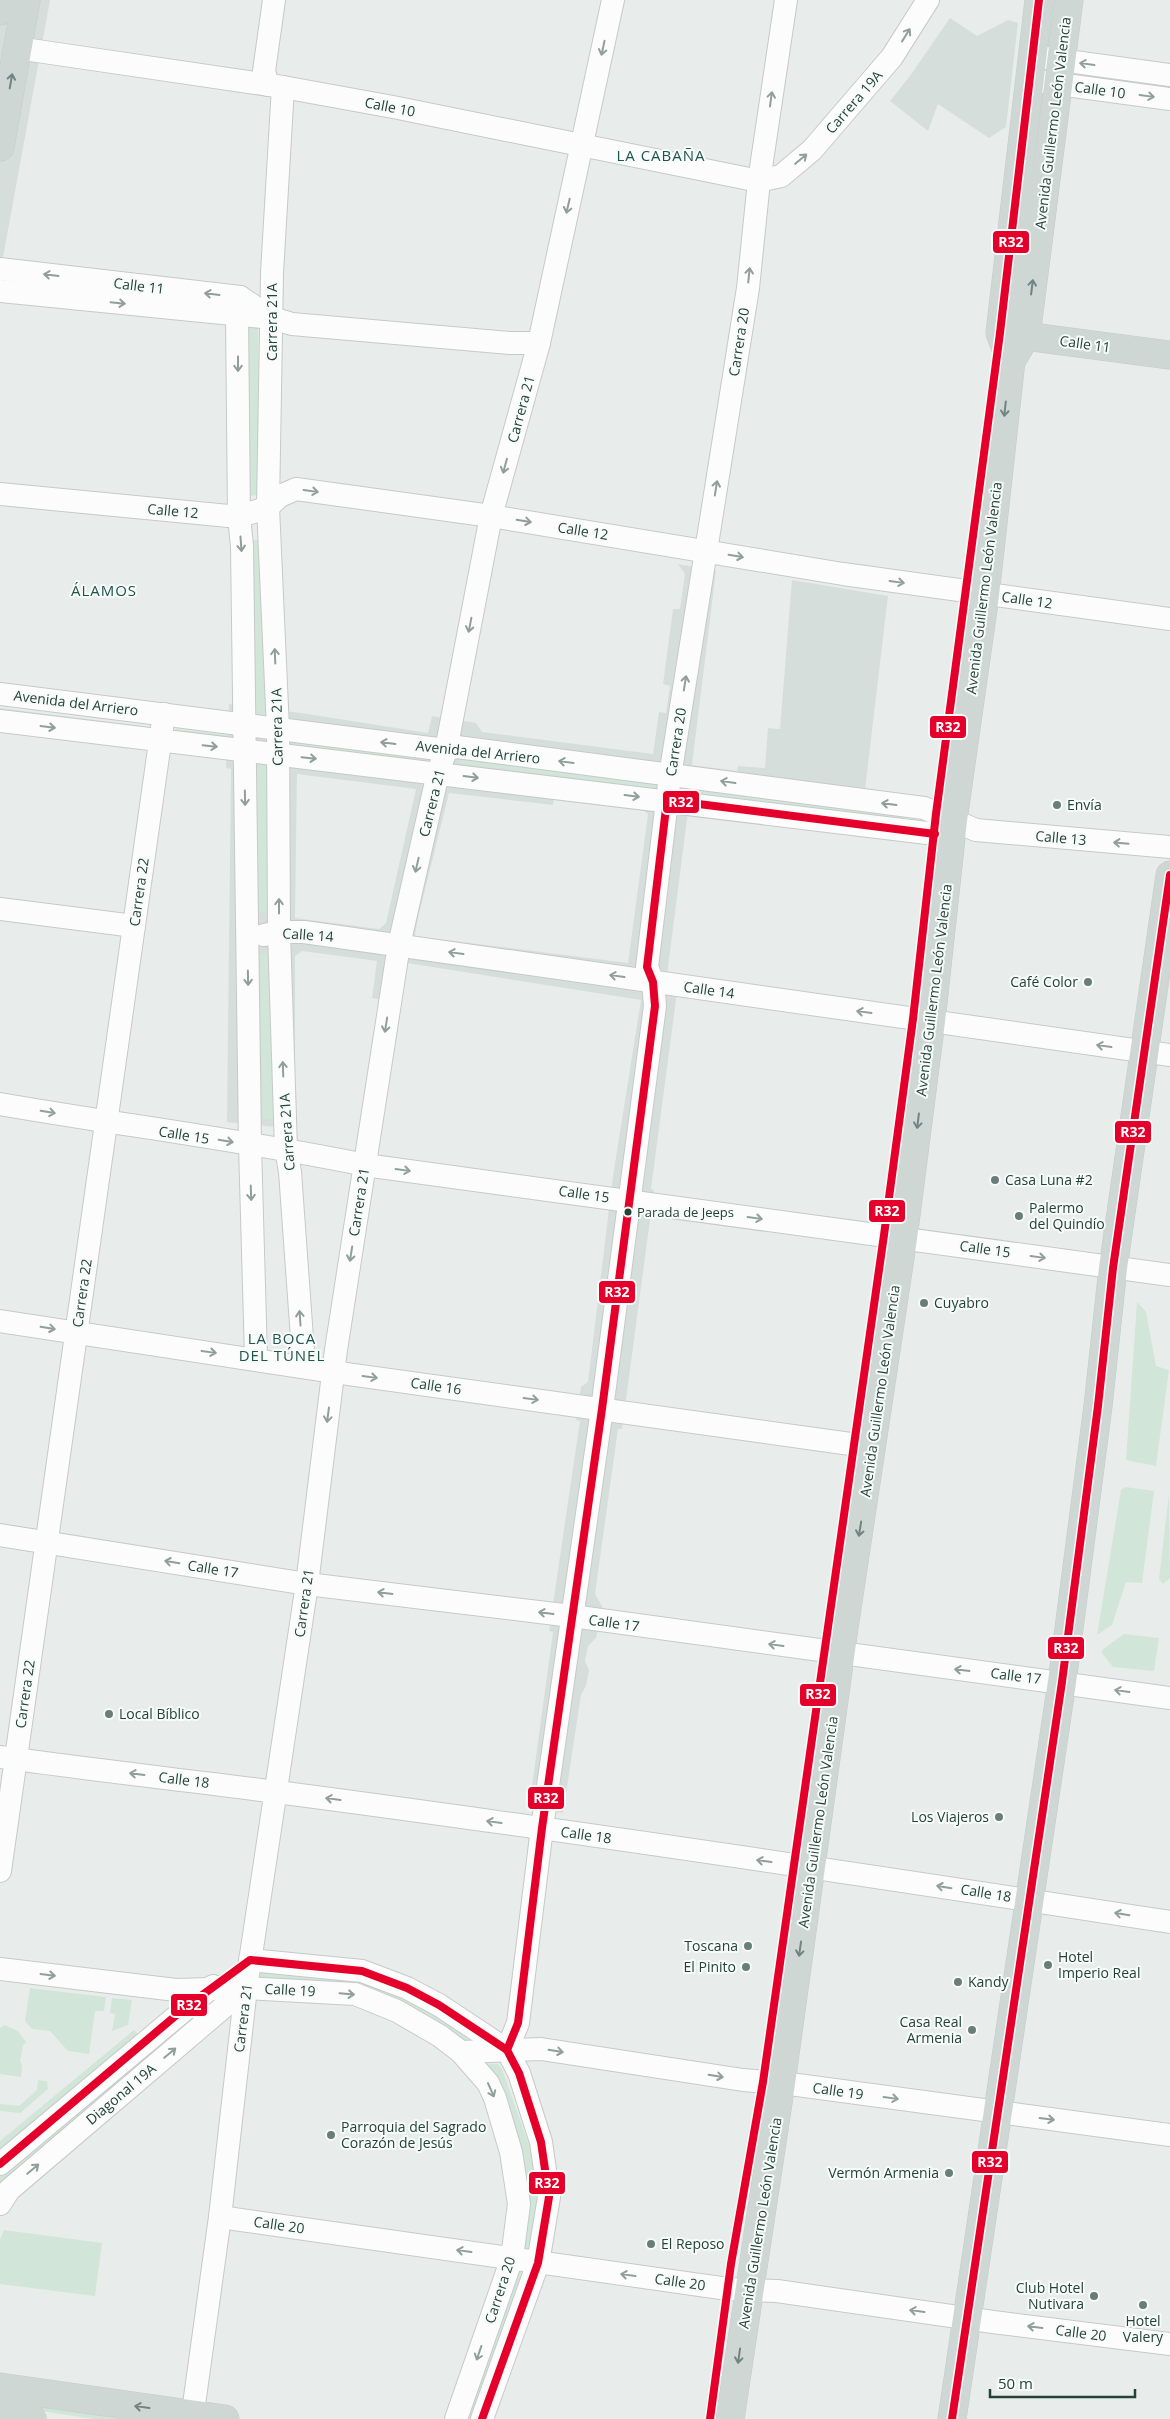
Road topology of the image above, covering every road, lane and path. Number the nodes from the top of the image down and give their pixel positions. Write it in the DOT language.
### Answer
graph roads {
  1 [pos="2,0"];
  2 [pos="26,0"];
  3 [pos="274,0"];
  4 [pos="613,0"];
  5 [pos="786,0"];
  6 [pos="928,0"];
  7 [pos="1038,0"];
  8 [pos="1069,0"];
  9 [pos="0,11"];
  10 [pos="17,48"];
  11 [pos="1030,68"];
  12 [pos="1060,72"];
  13 [pos="1170,75"];
  14 [pos="276,86"];
  15 [pos="1170,99"];
  16 [pos="582,145"];
  17 [pos="0,146"];
  18 [pos="759,182"];
  19 [pos="0,270"];
  20 [pos="0,291"];
  21 [pos="239,306"];
  22 [pos="272,318"];
  23 [pos="1013,334"];
  24 [pos="539,343"];
  25 [pos="1170,355"];
  26 [pos="0,494"];
  27 [pos="268,507"];
  28 [pos="491,516"];
  29 [pos="239,517"];
  30 [pos="706,551"];
  31 [pos="985,595"];
  32 [pos="1170,619"];
  33 [pos="0,694"];
  34 [pos="164,714"];
  35 [pos="0,721"];
  36 [pos="243,725"];
  37 [pos="278,729"];
  38 [pos="160,741"];
  39 [pos="244,749"];
  40 [pos="446,750"];
  41 [pos="278,755"];
  42 [pos="438,773"];
  43 [pos="670,776"];
  44 [pos="667,800"];
  45 [pos="953,828"];
  46 [pos="1170,847"];
  47 [pos="1170,875"];
  48 [pos="0,909"];
  49 [pos="134,926"];
  50 [pos="279,932"];
  51 [pos="248,938"];
  52 [pos="399,945"];
  53 [pos="653,982"];
  54 [pos="931,1020"];
  55 [pos="1157,1053"];
  56 [pos="0,1104"];
  57 [pos="106,1123"];
  58 [pos="250,1145"];
  59 [pos="286,1149"];
  60 [pos="365,1165"];
  61 [pos="628,1200"];
  62 [pos="903,1238"];
  63 [pos="1113,1268"];
  64 [pos="1170,1275"];
  65 [pos="0,1321"];
  66 [pos="77,1332"];
  67 [pos="256,1358"];
  68 [pos="304,1366"];
  69 [pos="333,1372"];
  70 [pos="602,1409"];
  71 [pos="872,1447"];
  72 [pos="0,1536"];
  73 [pos="47,1543"];
  74 [pos="307,1584"];
  75 [pos="572,1616"];
  76 [pos="841,1654"];
  77 [pos="1062,1682"];
  78 [pos="1170,1698"];
  79 [pos="8,1758"];
  80 [pos="276,1792"];
  81 [pos="542,1828"];
  82 [pos="812,1866"];
  83 [pos="0,1871"];
  84 [pos="1030,1900"];
  85 [pos="1170,1922"];
  86 [pos="250,1960"];
  87 [pos="0,1969"];
  88 [pos="246,1988"];
  89 [pos="210,1989"];
  90 [pos="507,2050"];
  91 [pos="461,2052"];
  92 [pos="781,2083"];
  93 [pos="998,2113"];
  94 [pos="1170,2135"];
  95 [pos="0,2164"];
  96 [pos="0,2204"];
  97 [pos="220,2217"];
  98 [pos="512,2258"];
  99 [pos="538,2263"];
  100 [pos="749,2291"];
  101 [pos="966,2318"];
  102 [pos="1170,2344"];
  103 [pos="0,2387"];
  104 [pos="0,2414"];
  105 [pos="192,2417"];
  106 [pos="32,2419"];
  107 [pos="225,2419"];
  108 [pos="456,2419"];
  109 [pos="482,2419"];
  110 [pos="730,2419"];
  111 [pos="952,2419"];
  1 -- 9 [label="main road"];
  2 -- 10 [label="main road"];
  3 -- 14 [label="street, Carrera 21A"];
  4 -- 16 [label="street, Carrera 21, one-way"];
  18 -- 5 [label="street, Carrera 20, one-way"];
  18 -- 6 [label="street, Carrera 19A, one-way"];
  7 -- 11 [label="main road, Avenida Guillermo León Valencia"];
  8 -- 12 [label="main road, Avenida Guillermo León Valencia"];
  10 -- 14 [label="street, Calle 10"];
  17 -- 10 [label="main road, one-way"];
  11 -- 12 [label="street, Calle 10"];
  11 -- 23 [label="main road, Avenida Guillermo León Valencia"];
  13 -- 12 [label="street, Calle 10, one-way"];
  12 -- 15 [label="street, Calle 10, one-way"];
  23 -- 12 [label="main road, Avenida Guillermo León Valencia, one-way"];
  14 -- 16 [label="street, Calle 10"];
  14 -- 22 [label="street, Carrera 21A"];
  16 -- 18 [label="street, Calle 10"];
  16 -- 24 [label="street, Carrera 21, one-way"];
  30 -- 18 [label="street, Carrera 20, one-way"];
  21 -- 19 [label="street, Calle 11, one-way"];
  20 -- 21 [label="street, Calle 11, one-way"];
  21 -- 22 [label="street, Calle 11"];
  21 -- 29 [label="street, one-way"];
  22 -- 24 [label="street, Calle 11"];
  22 -- 27 [label="street, Carrera 21A"];
  23 -- 25 [label="main road, Calle 11"];
  23 -- 31 [label="main road, Avenida Guillermo León Valencia, one-way"];
  24 -- 28 [label="street, Carrera 21, one-way"];
  26 -- 29 [label="street, Calle 12"];
  27 -- 28 [label="street, Calle 12, one-way"];
  27 -- 29 [label="street, Calle 12"];
  37 -- 27 [label="street, Carrera 21A, one-way"];
  28 -- 30 [label="street, Calle 12, one-way"];
  28 -- 40 [label="street, Carrera 21, one-way"];
  29 -- 36 [label="street, one-way"];
  30 -- 31 [label="street, Calle 12, one-way"];
  43 -- 30 [label="street, Carrera 20, one-way"];
  31 -- 32 [label="street, Calle 12"];
  31 -- 45 [label="main road, Avenida Guillermo León Valencia"];
  33 -- 34 [label="street, Avenida del Arriero"];
  34 -- 36 [label="street, Avenida del Arriero"];
  34 -- 38 [label="street, Carrera 22"];
  35 -- 38 [label="street, Avenida del Arriero, one-way"];
  36 -- 37 [label="street, Avenida del Arriero"];
  36 -- 39 [label="street"];
  40 -- 37 [label="street, Avenida del Arriero, one-way"];
  37 -- 41 [label="street, Carrera 21A"];
  38 -- 39 [label="street, Avenida del Arriero, one-way"];
  38 -- 49 [label="street, Carrera 22"];
  39 -- 41 [label="street, Avenida del Arriero"];
  39 -- 51 [label="street, one-way"];
  40 -- 42 [label="street, Carrera 21"];
  43 -- 40 [label="street, Avenida del Arriero, one-way"];
  41 -- 42 [label="street, Avenida del Arriero, one-way"];
  50 -- 41 [label="street, Carrera 21A, one-way"];
  42 -- 44 [label="street, Avenida del Arriero, one-way"];
  42 -- 52 [label="street, Carrera 21, one-way"];
  43 -- 44 [label="street, Carrera 20"];
  45 -- 43 [label="street, Avenida del Arriero, one-way"];
  44 -- 45 [label="street, Avenida del Arriero"];
  44 -- 53 [label="street, Carrera 20"];
  46 -- 45 [label="street, Calle 13, one-way"];
  45 -- 54 [label="main road, Avenida Guillermo León Valencia"];
  47 -- 55 [label="main road"];
  48 -- 49 [label="street"];
  49 -- 57 [label="street, Carrera 22"];
  50 -- 51 [label="street, Calle 14"];
  50 -- 52 [label="street, Calle 14"];
  59 -- 50 [label="street, Carrera 21A, one-way"];
  51 -- 58 [label="street, one-way"];
  53 -- 52 [label="street, Calle 14, one-way"];
  52 -- 60 [label="street, Carrera 21, one-way"];
  54 -- 53 [label="street, Calle 14, one-way"];
  53 -- 61 [label="street, Carrera 20"];
  55 -- 54 [label="street, Calle 14, one-way"];
  54 -- 62 [label="main road, Avenida Guillermo León Valencia, one-way"];
  55 -- 63 [label="main road"];
  56 -- 57 [label="street, Calle 15, one-way"];
  57 -- 58 [label="street, Calle 15, one-way"];
  57 -- 66 [label="street, Carrera 22"];
  58 -- 59 [label="street, Calle 15"];
  58 -- 67 [label="street, one-way"];
  59 -- 60 [label="street, Calle 15"];
  68 -- 59 [label="street, Carrera 21A, one-way"];
  60 -- 61 [label="street, Calle 15, one-way"];
  60 -- 69 [label="street, Carrera 21, one-way"];
  61 -- 62 [label="street, Calle 15, one-way"];
  61 -- 70 [label="street, Carrera 20"];
  62 -- 63 [label="street, Calle 15, one-way"];
  62 -- 71 [label="main road, Avenida Guillermo León Valencia"];
  63 -- 64 [label="street, Calle 15"];
  63 -- 77 [label="main road"];
  65 -- 66 [label="street, Calle 16, one-way"];
  66 -- 67 [label="street, Calle 16, one-way"];
  66 -- 73 [label="street, Carrera 22"];
  67 -- 68 [label="street, Calle 16"];
  68 -- 69 [label="street, Calle 16"];
  69 -- 70 [label="street, Calle 16, one-way"];
  69 -- 74 [label="street, Carrera 21, one-way"];
  70 -- 71 [label="street, Calle 16"];
  70 -- 75 [label="street, Carrera 20"];
  71 -- 76 [label="main road, Avenida Guillermo León Valencia, one-way"];
  72 -- 73 [label="street, Calle 17"];
  74 -- 73 [label="street, Calle 17, one-way"];
  73 -- 79 [label="street, Carrera 22"];
  75 -- 74 [label="street, Calle 17, one-way"];
  74 -- 80 [label="street, Carrera 21"];
  76 -- 75 [label="street, Calle 17, one-way"];
  75 -- 81 [label="street, Carrera 20"];
  77 -- 76 [label="street, Calle 17, one-way"];
  76 -- 82 [label="main road, Avenida Guillermo León Valencia"];
  78 -- 77 [label="street, Calle 17, one-way"];
  77 -- 84 [label="main road"];
  80 -- 79 [label="street, Calle 18, one-way"];
  79 -- 83 [label="street, Carrera 22"];
  81 -- 80 [label="street, Calle 18, one-way"];
  80 -- 86 [label="street, Carrera 21"];
  82 -- 81 [label="street, Calle 18, one-way"];
  81 -- 90 [label="street, Carrera 20"];
  84 -- 82 [label="street, Calle 18, one-way"];
  82 -- 92 [label="main road, Avenida Guillermo León Valencia, one-way"];
  85 -- 84 [label="street, Calle 18, one-way"];
  84 -- 93 [label="main road"];
  86 -- 88 [label="street, Carrera 21"];
  86 -- 89 [label="street, Diagonal 19A"];
  86 -- 90 [label="street, Calle 19"];
  87 -- 89 [label="street, Calle 19, one-way"];
  88 -- 89 [label="street, Calle 19"];
  88 -- 91 [label="street, Calle 19, one-way"];
  96 -- 88 [label="street, Diagonal 19A, one-way"];
  88 -- 97 [label="street, Carrera 21"];
  89 -- 95 [label="street, Diagonal 19A"];
  90 -- 91 [label="street, Calle 19"];
  90 -- 92 [label="street, Calle 19, one-way"];
  90 -- 99 [label="street, Carrera 20"];
  91 -- 98 [label="street, Carrera 20, one-way"];
  92 -- 93 [label="street, Calle 19, one-way"];
  92 -- 100 [label="main road, Avenida Guillermo León Valencia"];
  93 -- 94 [label="street, Calle 19, one-way"];
  93 -- 101 [label="main road"];
  98 -- 97 [label="street, Calle 20, one-way"];
  97 -- 105 [label="street, Carrera 21"];
  98 -- 99 [label="street, Calle 20"];
  98 -- 108 [label="street, Carrera 20, one-way"];
  100 -- 99 [label="street, Calle 20, one-way"];
  99 -- 109 [label="street, Carrera 20"];
  101 -- 100 [label="street, Calle 20, one-way"];
  100 -- 110 [label="main road, Avenida Guillermo León Valencia, one-way"];
  102 -- 101 [label="street, Calle 20, one-way"];
  101 -- 111 [label="main road"];
  105 -- 103 [label="main road, one-way"];
  104 -- 106 [label="main road"];
  105 -- 107 [label="main road"];
}
